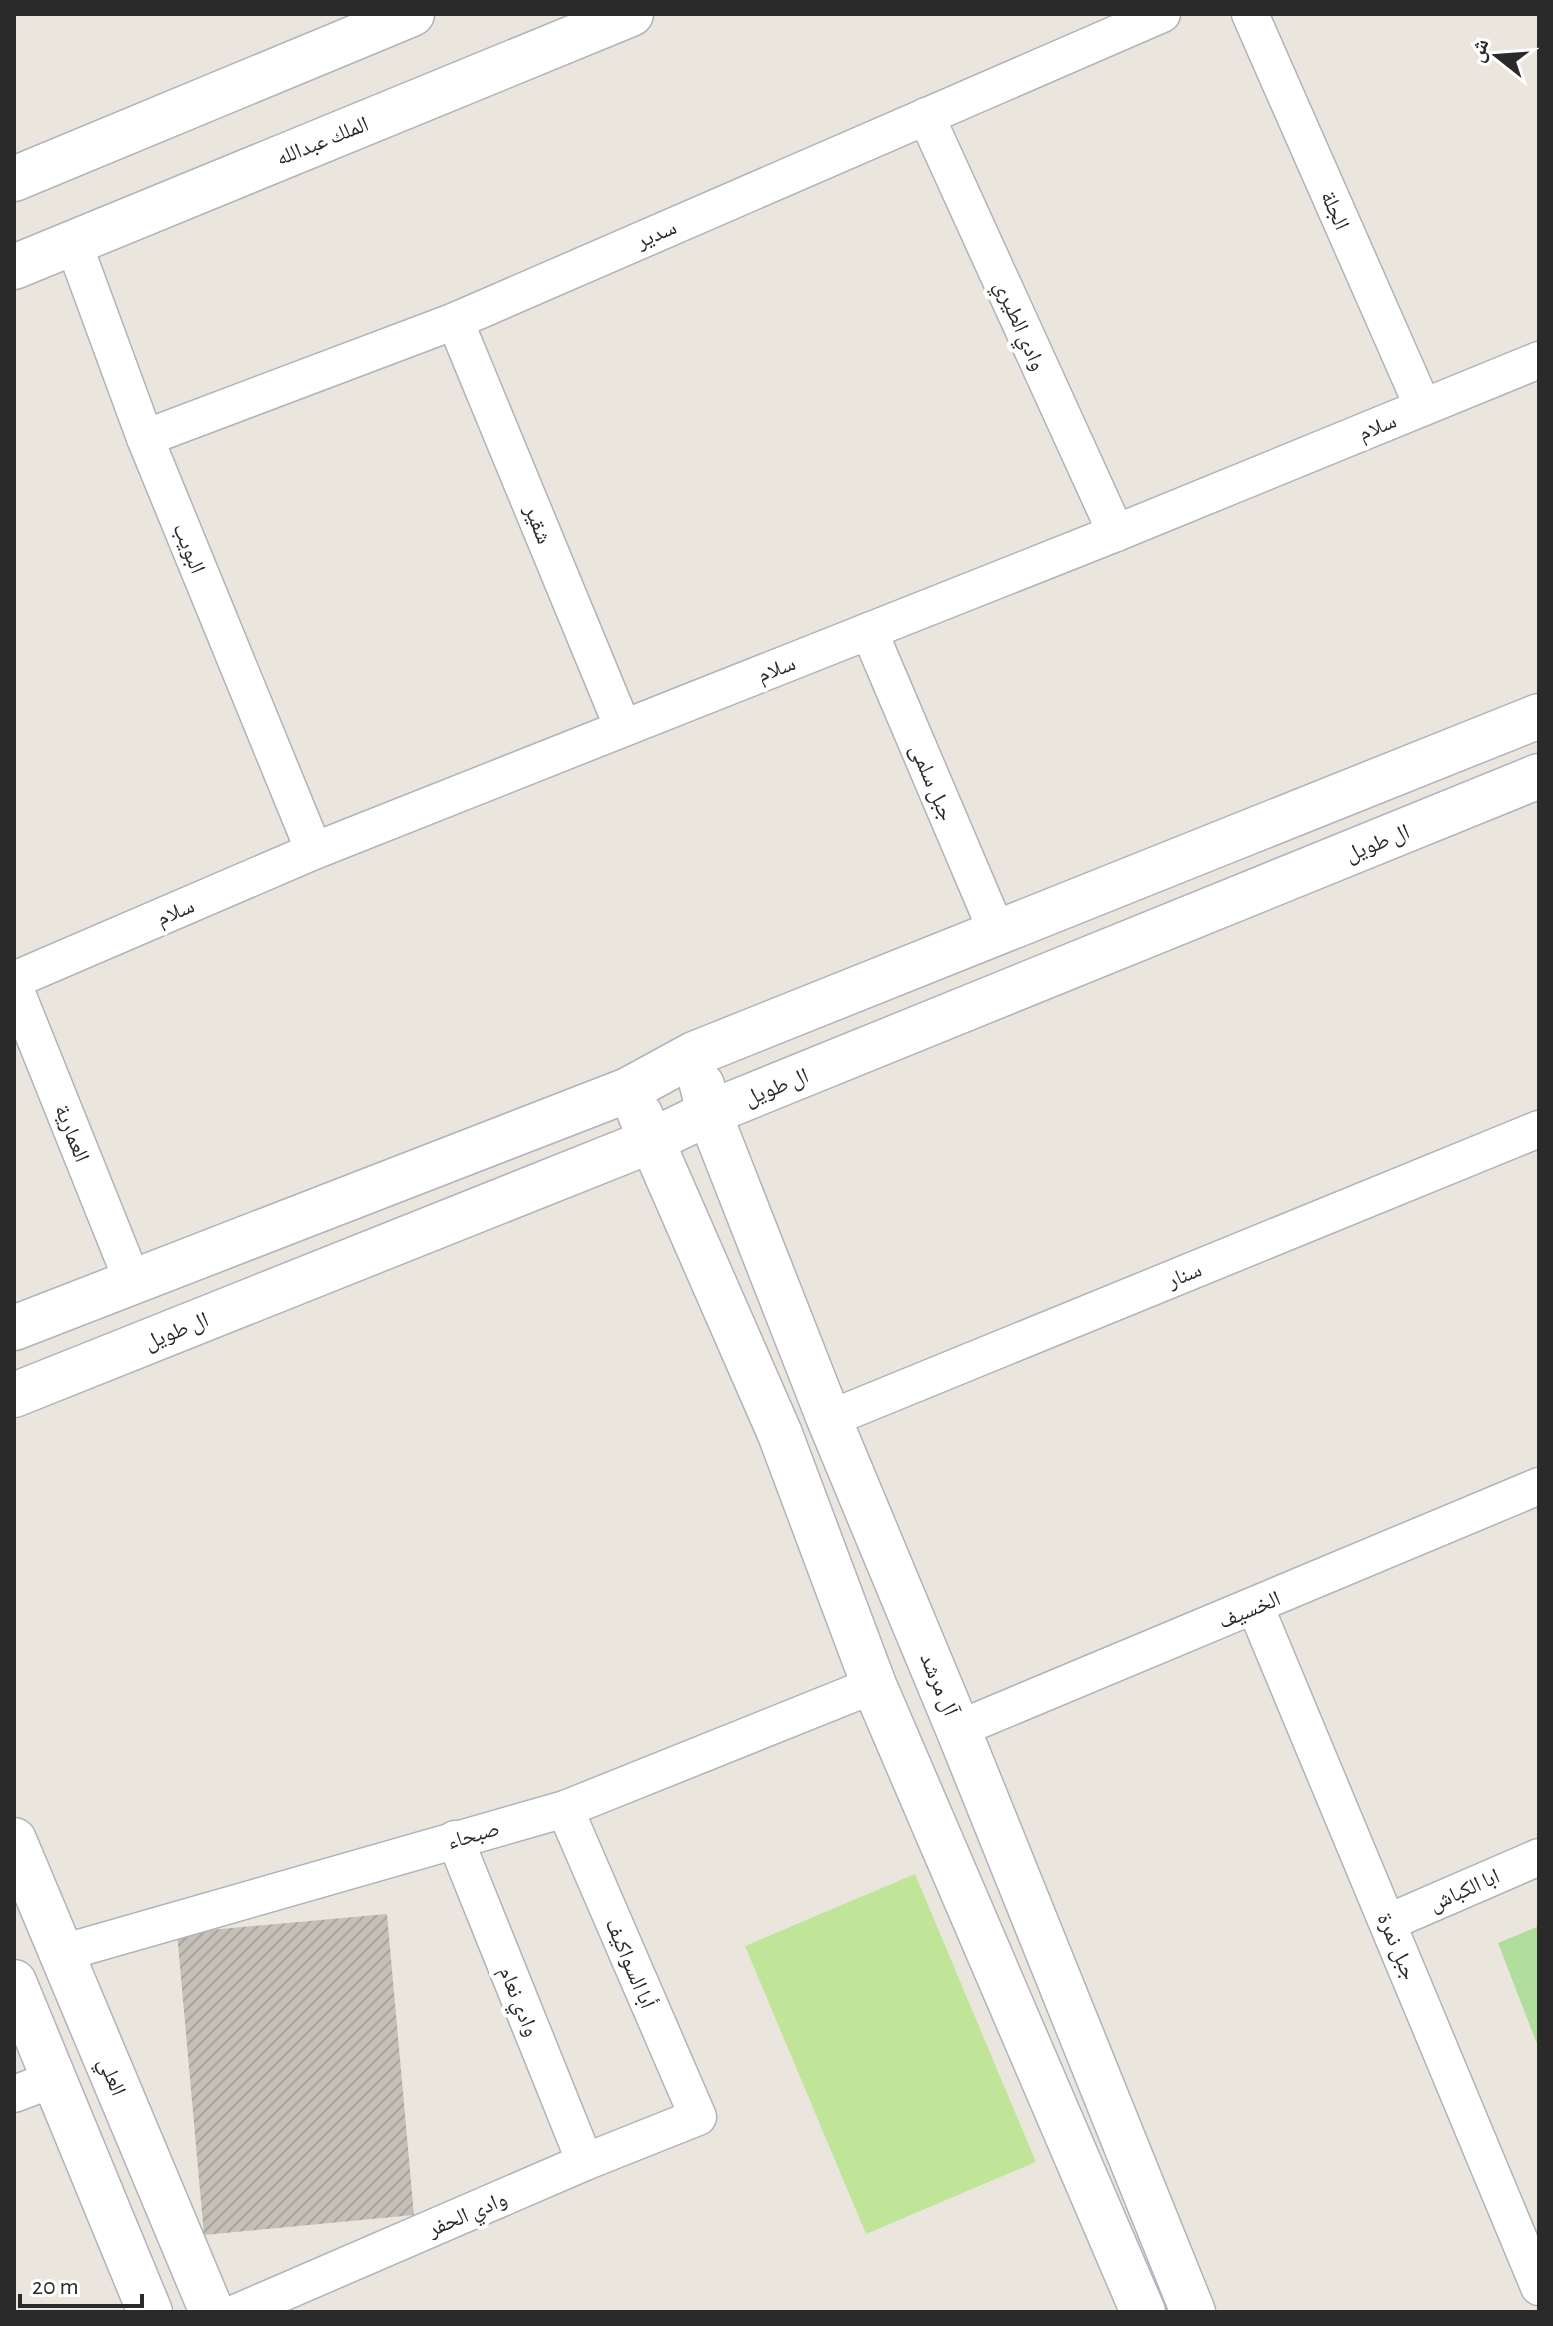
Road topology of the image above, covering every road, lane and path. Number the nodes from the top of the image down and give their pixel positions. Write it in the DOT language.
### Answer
graph roads {
  1 [pos="412,14"];
  2 [pos="631,14"];
  3 [pos="1162,14"];
  4 [pos="1250,14"];
  5 [pos="926,116"];
  6 [pos="14,179"];
  7 [pos="73,242"];
  8 [pos="14,267"];
  9 [pos="455,321"];
  10 [pos="1539,360"];
  11 [pos="1423,407"];
  12 [pos="145,438"];
  13 [pos="1116,533"];
  14 [pos="869,631"];
  15 [pos="1539,716"];
  16 [pos="623,728"];
  17 [pos="1539,776"];
  18 [pos="314,851"];
  19 [pos="997,932"];
  20 [pos="14,980"];
  21 [pos="14,986"];
  22 [pos="694,1054"];
  23 [pos="628,1090"];
  24 [pos="709,1113"];
  25 [pos="1539,1129"];
  26 [pos="653,1140"];
  27 [pos="132,1280"];
  28 [pos="14,1328"];
  29 [pos="14,1395"];
  30 [pos="829,1419"];
  31 [pos="1539,1486"];
  32 [pos="1255,1606"];
  33 [pos="874,1685"];
  34 [pos="958,1729"];
  35 [pos="565,1809"];
  36 [pos="455,1839"];
  37 [pos="14,1840"];
  38 [pos="1539,1857"];
  39 [pos="1389,1922"];
  40 [pos="62,1953"];
  41 [pos="14,1982"];
  42 [pos="54,2079"];
  43 [pos="14,2094"];
  44 [pos="698,2117"];
  45 [pos="585,2162"];
  46 [pos="1539,2287"];
  47 [pos="1183,2309"];
  48 [pos="150,2312"];
  49 [pos="212,2312"];
  50 [pos="238,2312"];
  51 [pos="1143,2312"];
  1 -- 6 [label="street"];
  2 -- 7 [label="street, الملك عبدالله"];
  3 -- 5 [label="street, سدير"];
  4 -- 11 [label="street, الجلة"];
  5 -- 9 [label="street, سدير"];
  5 -- 13 [label="street, وادي الطيري"];
  7 -- 8 [label="street, الملك عبدالله"];
  7 -- 12 [label="street, البويب"];
  9 -- 12 [label="street, سدير"];
  9 -- 16 [label="street, شقير"];
  10 -- 11 [label="street, سلام"];
  11 -- 13 [label="street, سلام"];
  12 -- 18 [label="street, البويب"];
  13 -- 14 [label="street, سلام"];
  14 -- 16 [label="street, سلام"];
  14 -- 19 [label="street, جبل سلمى"];
  15 -- 19 [label="street"];
  16 -- 18 [label="street, سلام"];
  17 -- 24 [label="street, ال طويل"];
  18 -- 20 [label="street, سلام"];
  19 -- 22 [label="street"];
  21 -- 27 [label="street, العمارية"];
  22 -- 23 [label="street"];
  22 -- 24 [label="street, آل مرشد"];
  23 -- 26 [label="street"];
  23 -- 27 [label="street"];
  24 -- 26 [label="street, ال طويل"];
  24 -- 30 [label="street, آل مرشد"];
  25 -- 30 [label="street, سنار"];
  26 -- 29 [label="street, ال طويل"];
  26 -- 33 [label="street"];
  27 -- 28 [label="street"];
  30 -- 34 [label="street, آل مرشد"];
  31 -- 32 [label="street, الخسيف"];
  32 -- 34 [label="street, الخسيف"];
  32 -- 39 [label="street, جبل نمرة"];
  33 -- 35 [label="street, صبحاء"];
  33 -- 51 [label="street"];
  34 -- 47 [label="street, آل مرشد"];
  35 -- 36 [label="street, صبحاء"];
  35 -- 44 [label="street, أبا السواكيف"];
  36 -- 40 [label="street, صبحاء"];
  36 -- 45 [label="street, وادي نعام"];
  37 -- 40 [label="street, العلي"];
  38 -- 39 [label="street, ابا الكباش"];
  39 -- 46 [label="street, جبل نمرة"];
  40 -- 49 [label="street, العلي"];
  41 -- 42 [label="street"];
  42 -- 43 [label="street"];
  42 -- 48 [label="street"];
  44 -- 45 [label="street, وادي الحفر"];
  45 -- 50 [label="street, وادي الحفر"];
}
